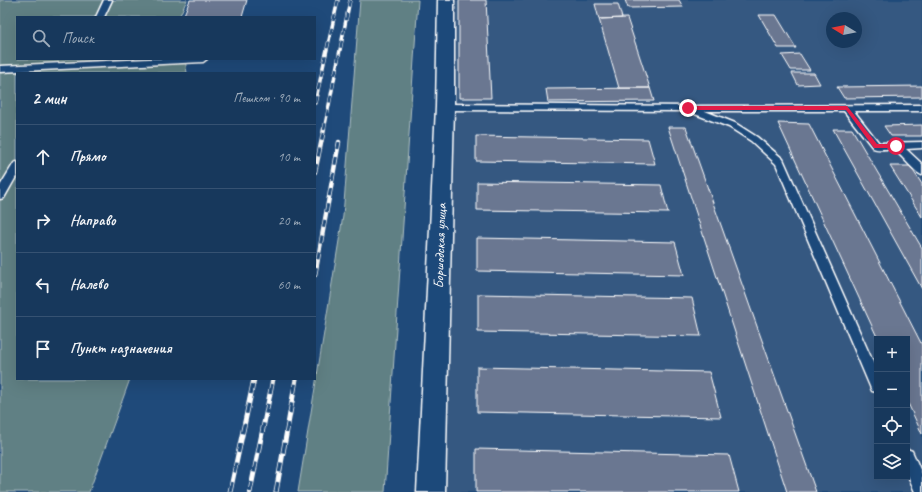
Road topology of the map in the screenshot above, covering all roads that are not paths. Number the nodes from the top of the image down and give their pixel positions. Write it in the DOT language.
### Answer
graph roads {
  1 [pos="108,0"];
  2 [pos="446,0"];
  3 [pos="100,16"];
  4 [pos="161,60"];
  5 [pos="78,62"];
  6 [pos="0,69"];
  7 [pos="73,72"];
  8 [pos="445,107"];
  9 [pos="688,108"];
  10 [pos="847,108"];
  11 [pos="922,108"];
  12 [pos="922,145"];
  13 [pos="896,146"];
  14 [pos="16,168"];
  15 [pos="922,171"];
  16 [pos="0,195"];
  17 [pos="874,379"];
  18 [pos="910,463"];
  19 [pos="922,491"];
  20 [pos="431,492"];
  1 -- 3 [label="lane"];
  2 -- 8 [label="street, Боршодская улица"];
  4 -- 5 [label="lane"];
  5 -- 6 [label="lane"];
  5 -- 7 [label="lane"];
  8 -- 9 [label="lane"];
  8 -- 20 [label="street, Боршодская улица"];
  9 -- 10 [label="lane"];
  9 -- 17 [label="lane"];
  10 -- 11 [label="lane"];
  10 -- 13 [label="lane"];
  12 -- 13 [label="lane"];
  13 -- 15 [label="lane"];
  14 -- 16 [label="lane"];
  18 -- 19 [label="lane"];
}
